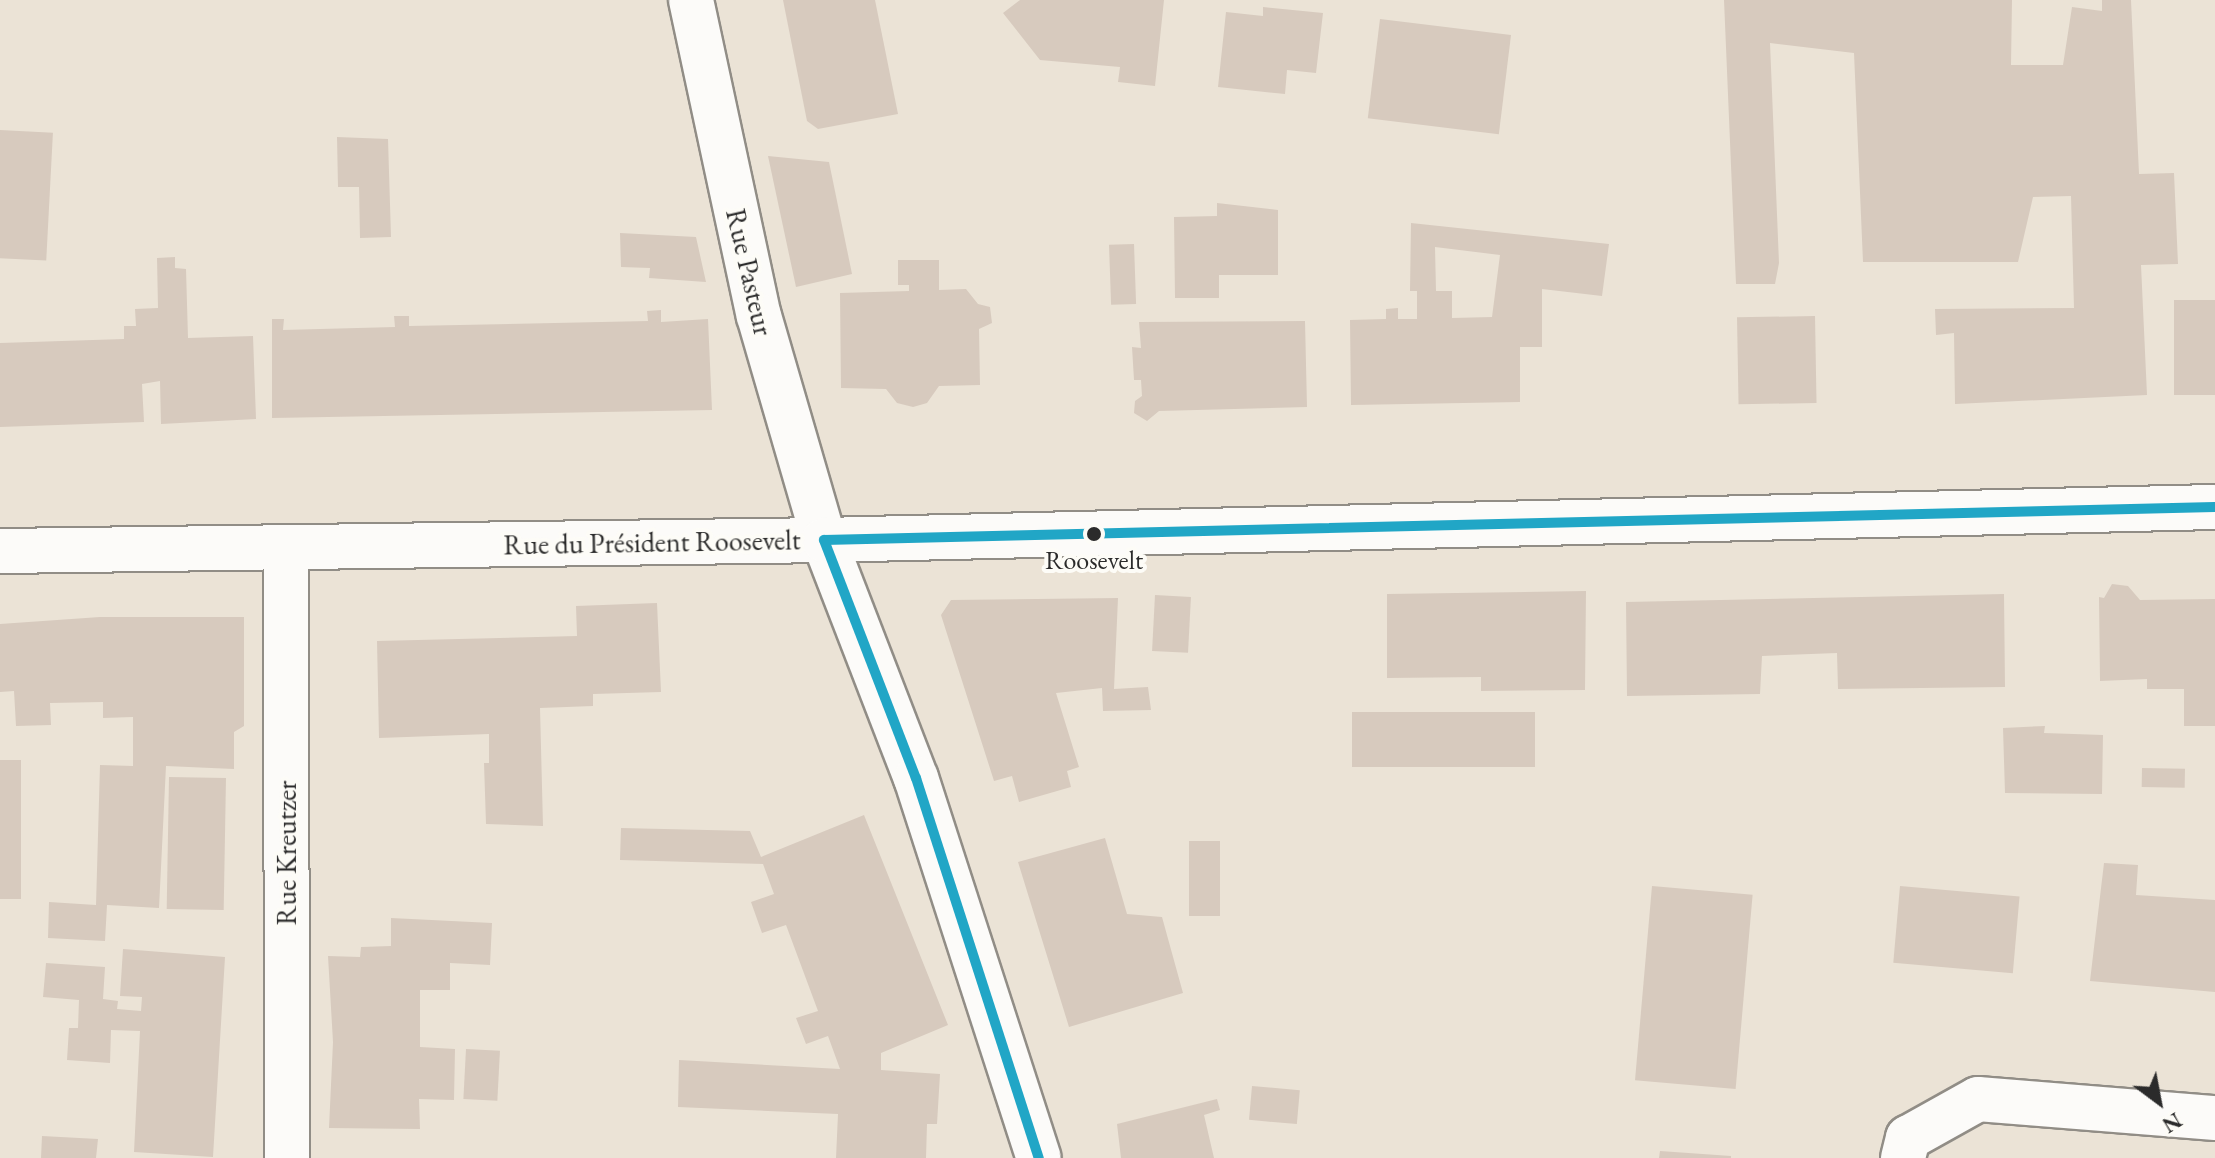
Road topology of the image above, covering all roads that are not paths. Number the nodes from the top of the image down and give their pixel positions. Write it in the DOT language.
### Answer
graph roads {
  1 [pos="691,0"];
  2 [pos="2215,507"];
  3 [pos="824,540"];
  4 [pos="286,547"];
  5 [pos="0,551"];
  6 [pos="2215,1118"];
  7 [pos="287,1158"];
  8 [pos="1039,1158"];
  9 [pos="1903,1158"];
  1 -- 3 [label="main road, Rue Pasteur"];
  2 -- 3 [label="main road, Rue du Président Roosevelt"];
  3 -- 4 [label="main road, Rue du Président Roosevelt"];
  3 -- 8 [label="main road, Rue Pasteur"];
  4 -- 5 [label="main road, Rue du Président Roosevelt"];
  4 -- 7 [label="main road, Rue Kreutzer"];
  6 -- 9 [label="main road"];
}
